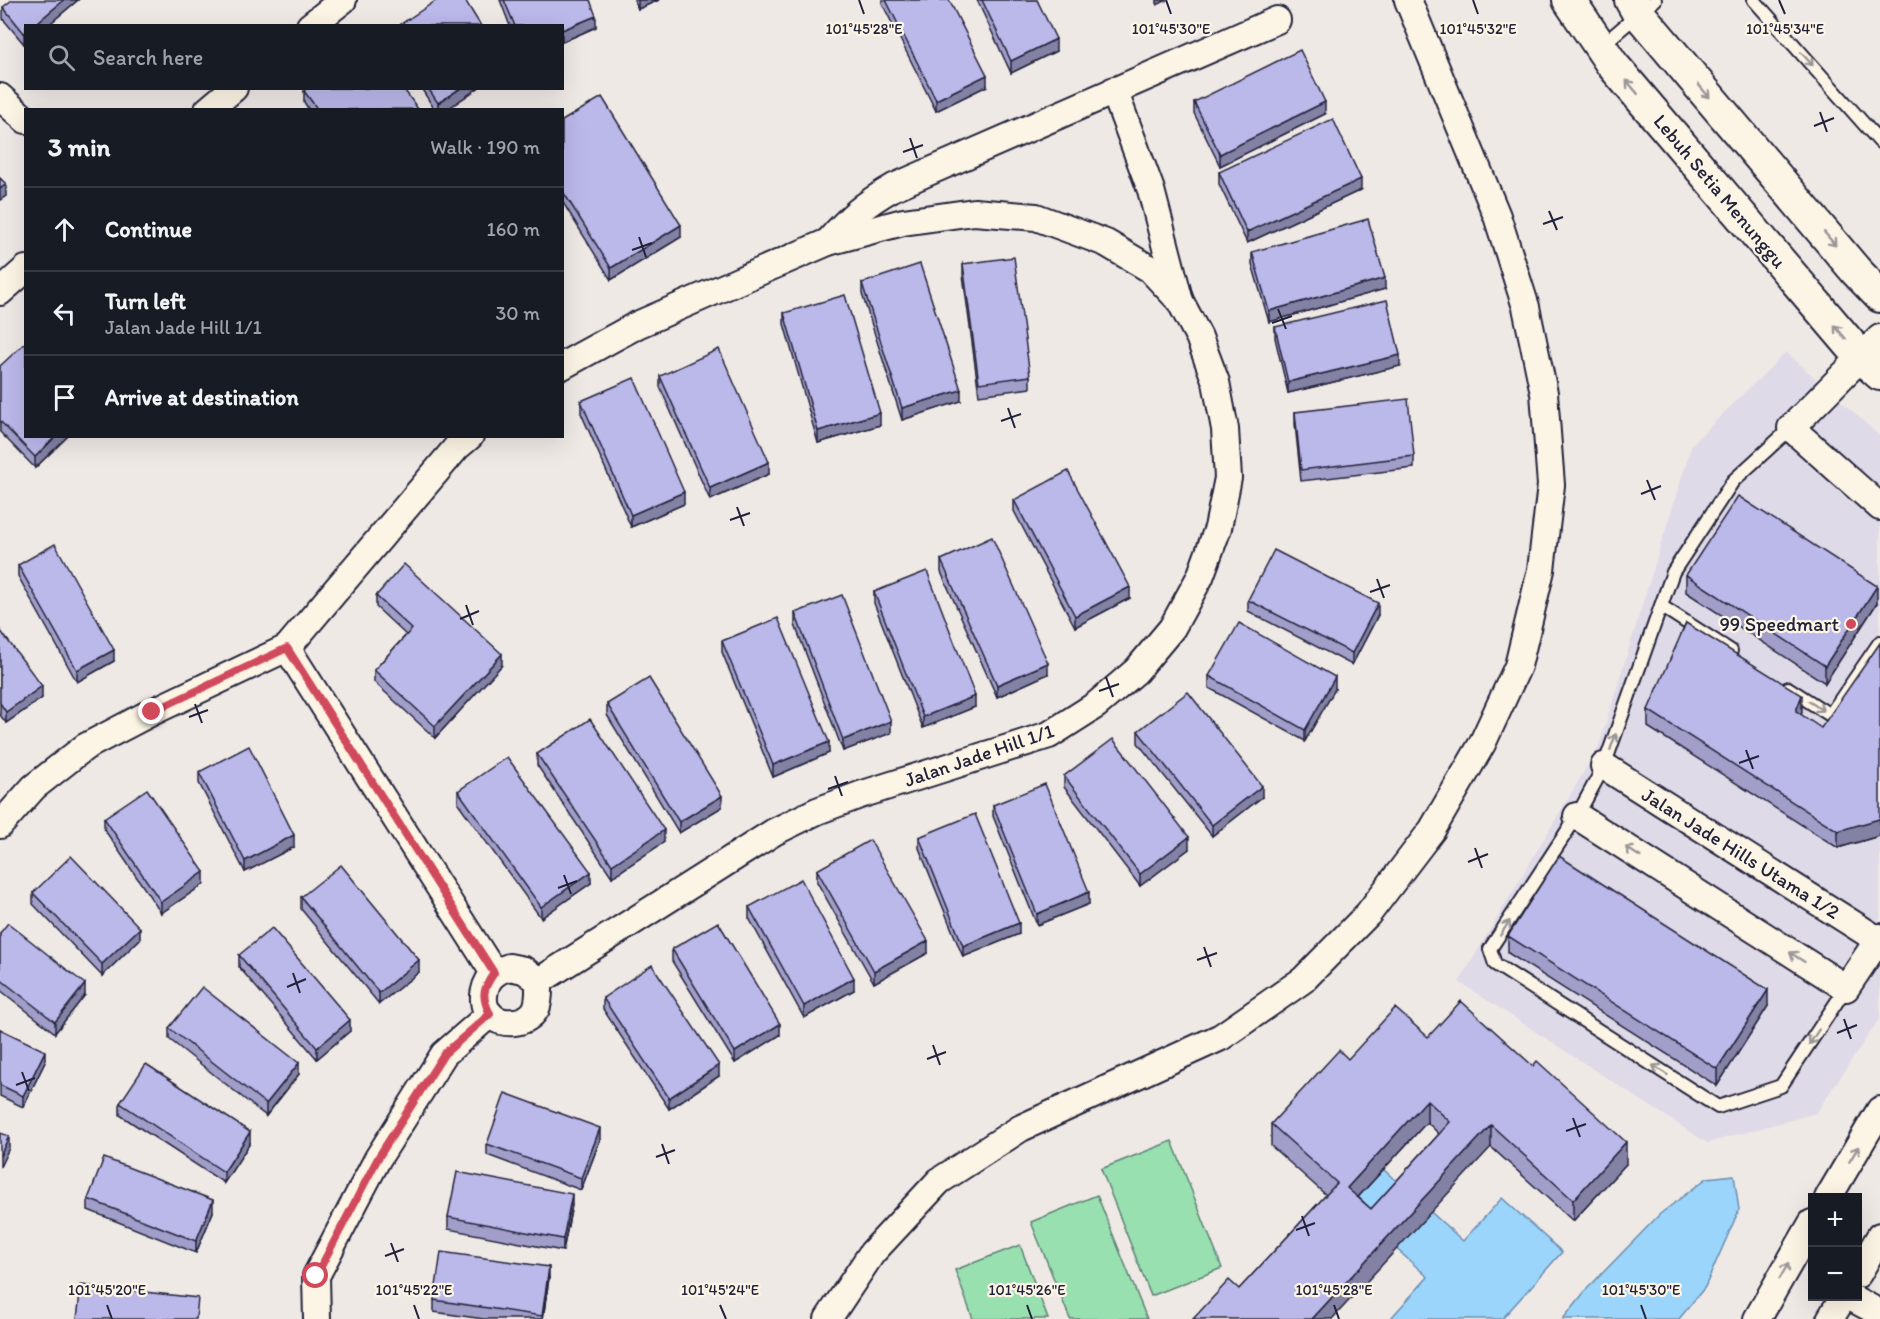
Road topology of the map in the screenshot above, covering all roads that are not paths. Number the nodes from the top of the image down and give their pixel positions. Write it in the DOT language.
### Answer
graph roads {
  1 [pos="343,0"];
  2 [pos="1408,0"];
  3 [pos="1569,0"];
  4 [pos="1754,0"];
  5 [pos="1642,5"];
  6 [pos="1277,20"];
  7 [pos="313,24"];
  8 [pos="1600,47"];
  9 [pos="232,90"];
  10 [pos="1114,90"];
  11 [pos="0,97"];
  12 [pos="210,108"];
  13 [pos="24,118"];
  14 [pos="1880,142"];
  15 [pos="828,242"];
  16 [pos="24,271"];
  17 [pos="0,292"];
  18 [pos="1880,296"];
  19 [pos="1180,301"];
  20 [pos="1874,357"];
  21 [pos="564,365"];
  22 [pos="1791,428"];
  23 [pos="468,438"];
  24 [pos="1880,507"];
  25 [pos="1661,606"];
  26 [pos="1880,642"];
  27 [pos="287,648"];
  28 [pos="1740,657"];
  29 [pos="1780,683"];
  30 [pos="1604,766"];
  31 [pos="1577,816"];
  32 [pos="0,825"];
  33 [pos="1879,939"];
  34 [pos="494,973"];
  35 [pos="539,981"];
  36 [pos="1846,988"];
  37 [pos="490,1014"];
  38 [pos="1880,1110"];
  39 [pos="1830,1193"];
  40 [pos="1808,1230"];
  41 [pos="1880,1236"];
  42 [pos="1862,1266"];
  43 [pos="1843,1301"];
  44 [pos="1856,1301"];
  45 [pos="1880,1313"];
  46 [pos="315,1318"];
  47 [pos="828,1319"];
  48 [pos="1757,1319"];
  49 [pos="1830,1319"];
  1 -- 7 [label="street"];
  2 -- 47 [label="street"];
  3 -- 8 [label="street, Lebuh Setia Menunggu"];
  4 -- 14 [label="lane, one-way"];
  5 -- 8 [label="lane"];
  5 -- 18 [label="street, one-way"];
  6 -- 10 [label="street"];
  20 -- 8 [label="street, Lebuh Setia Menunggu, one-way"];
  9 -- 12 [label="street"];
  10 -- 15 [label="street"];
  10 -- 19 [label="street"];
  11 -- 13 [label="street"];
  15 -- 19 [label="street, Jalan Jade Hill 1/1"];
  15 -- 21 [label="street, Jalan Jade Hill 1/1"];
  16 -- 17 [label="street"];
  19 -- 35 [label="street, Jalan Jade Hill 1/1"];
  20 -- 22 [label="street"];
  22 -- 24 [label="street"];
  22 -- 25 [label="lane"];
  23 -- 27 [label="street"];
  25 -- 28 [label="lane"];
  30 -- 25 [label="lane, one-way"];
  29 -- 26 [label="lane, one-way"];
  27 -- 32 [label="street"];
  27 -- 34 [label="street"];
  30 -- 31 [label="lane"];
  30 -- 33 [label="street, Jalan Jade Hills Utama 1/2"];
  36 -- 31 [label="street, one-way"];
  36 -- 31 [label="lane, one-way"];
  33 -- 36 [label="street"];
  34 -- 35 [label="street"];
  34 -- 37 [label="street"];
  35 -- 37 [label="street"];
  37 -- 46 [label="street"];
  39 -- 38 [label="street, one-way"];
  48 -- 40 [label="street, one-way"];
  41 -- 42 [label="street"];
  43 -- 49 [label="street"];
  44 -- 45 [label="street"];
}
